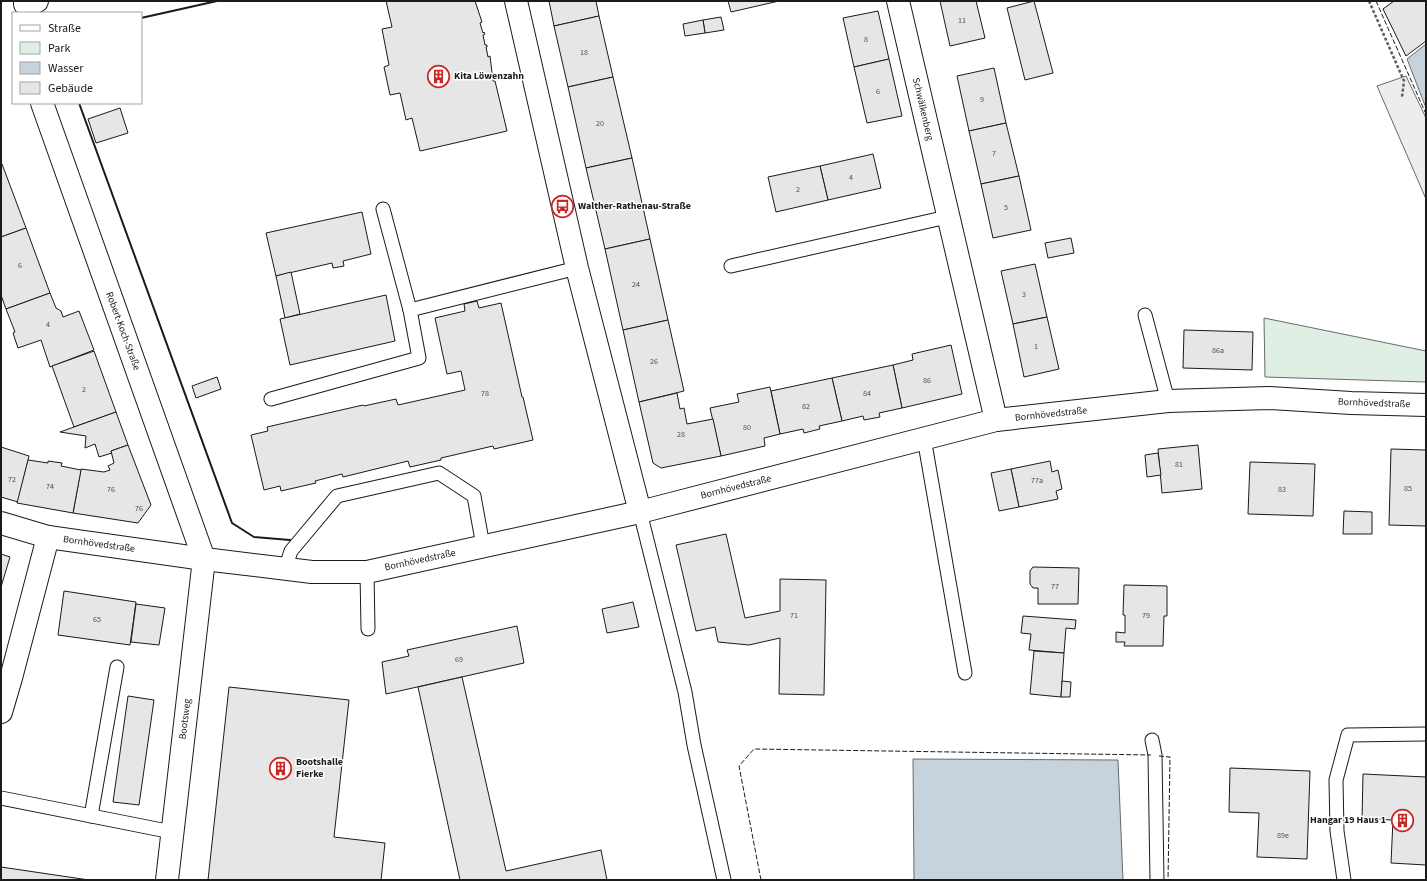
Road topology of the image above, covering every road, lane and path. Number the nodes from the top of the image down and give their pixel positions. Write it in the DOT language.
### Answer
graph roads {
  1 [pos="516,1"];
  2 [pos="898,1"];
  3 [pos="1369,1"];
  4 [pos="1402,97"];
  5 [pos="42,104"];
  6 [pos="382,209"];
  7 [pos="947,217"];
  8 [pos="731,266"];
  9 [pos="577,268"];
  10 [pos="410,310"];
  11 [pos="1145,315"];
  12 [pos="272,399"];
  13 [pos="1168,401"];
  14 [pos="1426,405"];
  15 [pos="996,420"];
  16 [pos="924,438"];
  17 [pos="640,512"];
  18 [pos="1,523"];
  19 [pos="48,537"];
  20 [pos="483,546"];
  21 [pos="204,559"];
  22 [pos="285,569"];
  23 [pos="367,572"];
  24 [pos="368,629"];
  25 [pos="117,667"];
  26 [pos="965,674"];
  27 [pos="1,712"];
  28 [pos="1426,734"];
  29 [pos="1152,740"];
  30 [pos="1,798"];
  31 [pos="91,816"];
  32 [pos="172,832"];
  33 [pos="167,880"];
  34 [pos="724,880"];
  35 [pos="1156,880"];
  36 [pos="1344,880"];
  1 -- 9 [label="street"];
  2 -- 7 [label="street, Schwälkenberg"];
  3 -- 4 [label="path"];
  5 -- 21 [label="street, Robert-Koch-Straße"];
  6 -- 10 [label="lane"];
  7 -- 8 [label="lane"];
  7 -- 15 [label="street, Schwälkenberg"];
  9 -- 10 [label="lane"];
  9 -- 17 [label="street"];
  10 -- 12 [label="lane"];
  11 -- 13 [label="lane"];
  13 -- 14 [label="street, Bornhövedstraße"];
  13 -- 15 [label="street, Bornhövedstraße"];
  15 -- 16 [label="street, Bornhövedstraße"];
  16 -- 17 [label="street, Bornhövedstraße"];
  16 -- 26 [label="lane"];
  17 -- 20 [label="street, Bornhövedstraße"];
  17 -- 34 [label="lane"];
  18 -- 19 [label="street, Bornhövedstraße"];
  19 -- 21 [label="street, Bornhövedstraße"];
  19 -- 27 [label="street"];
  20 -- 22 [label="lane"];
  20 -- 23 [label="street, Bornhövedstraße"];
  21 -- 22 [label="street, Bornhövedstraße"];
  21 -- 32 [label="street, Bootsweg"];
  22 -- 23 [label="street, Bornhövedstraße"];
  23 -- 24 [label="lane"];
  25 -- 31 [label="lane"];
  28 -- 36 [label="lane"];
  29 -- 35 [label="lane"];
  30 -- 31 [label="lane"];
  31 -- 32 [label="lane"];
  32 -- 33 [label="street, Bootsweg"];
}
